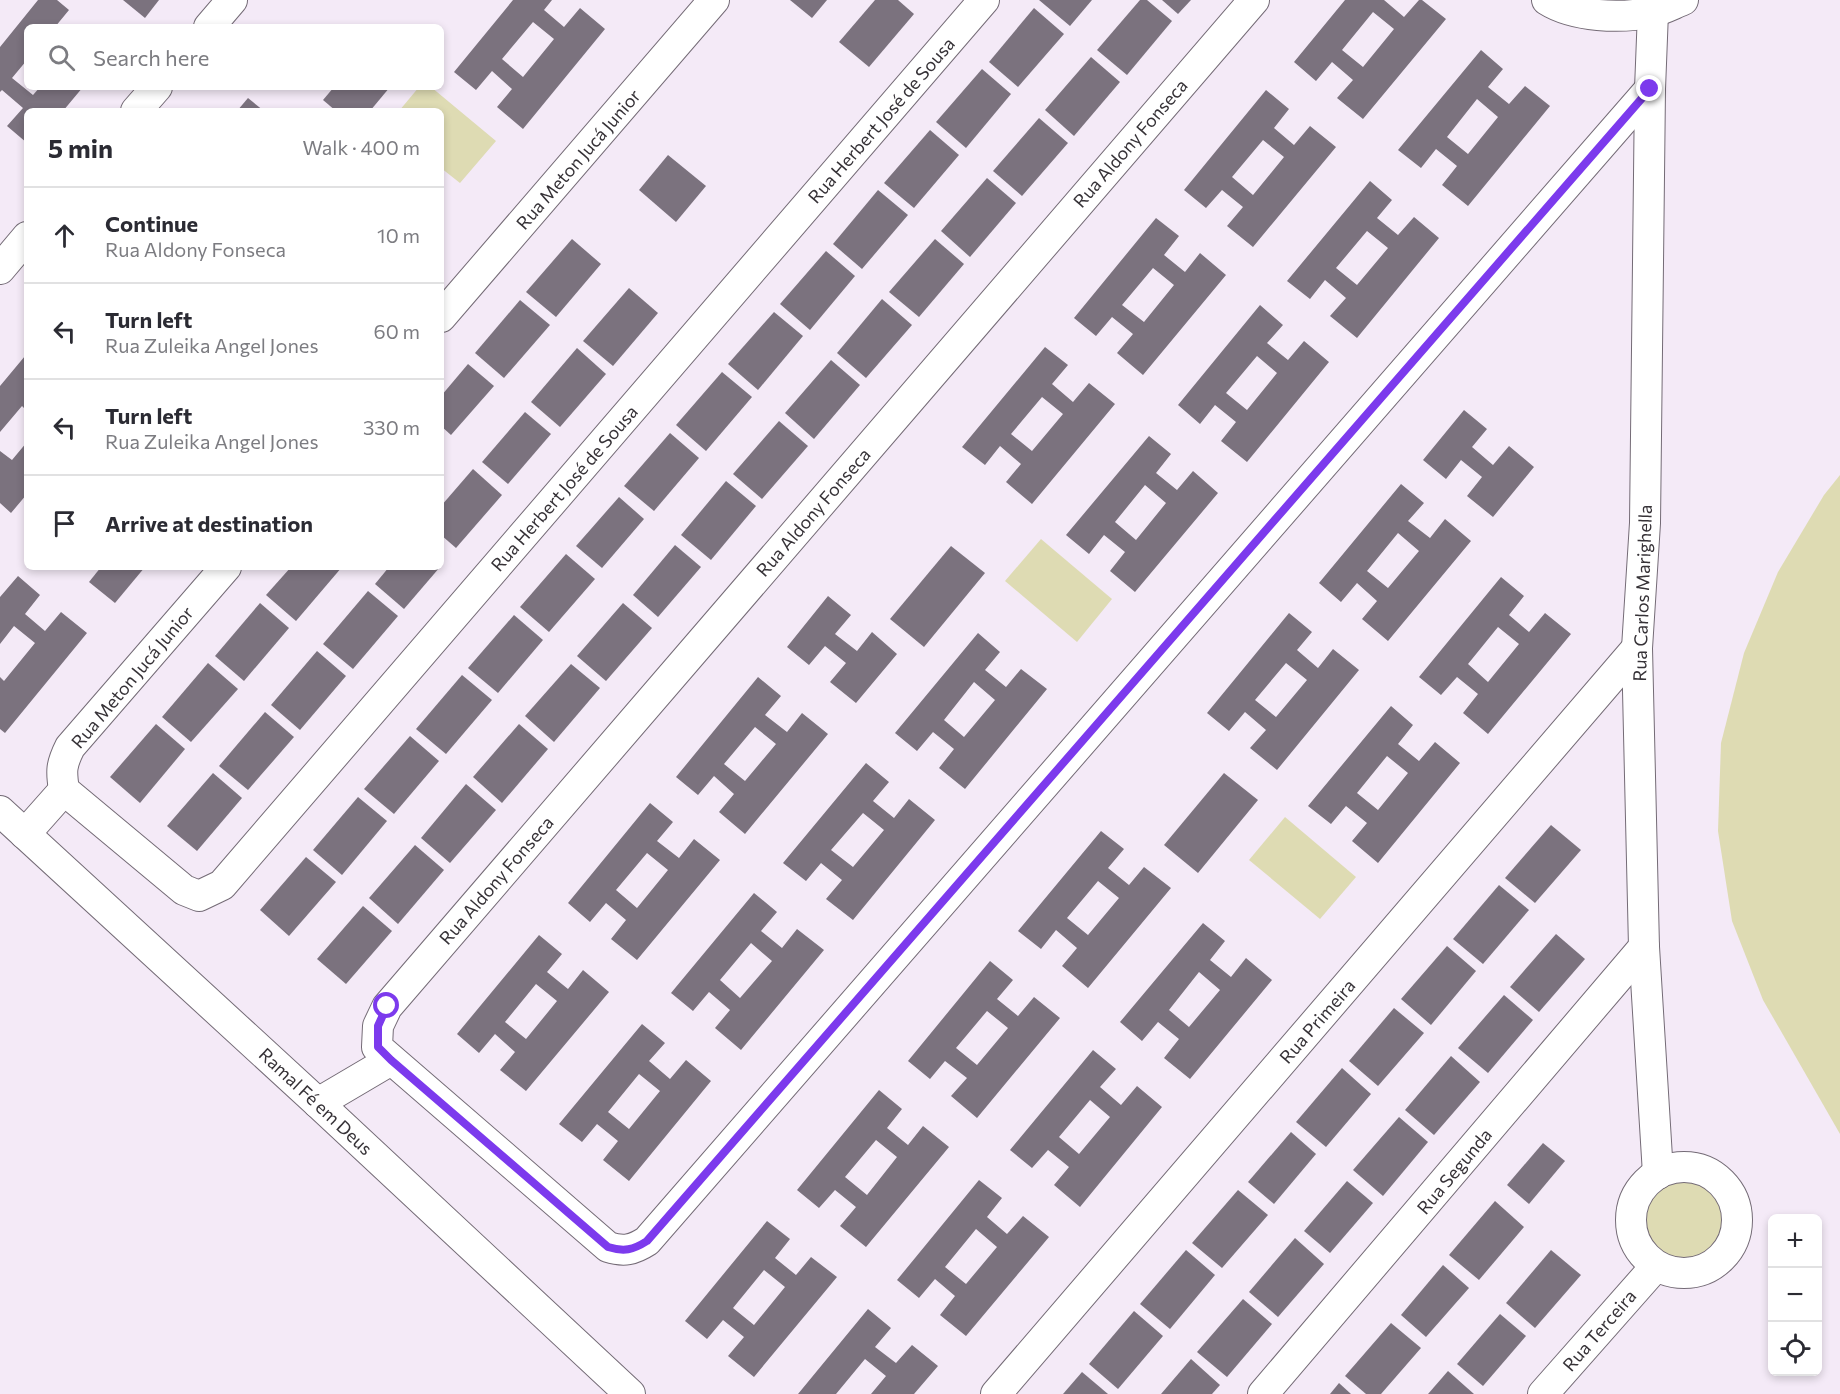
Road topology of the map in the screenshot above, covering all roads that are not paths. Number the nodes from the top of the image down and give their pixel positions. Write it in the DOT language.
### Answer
graph roads {
  1 [pos="232,0"];
  2 [pos="714,0"];
  3 [pos="984,0"];
  4 [pos="1254,0"];
  5 [pos="1547,0"];
  6 [pos="1683,0"];
  7 [pos="1653,12"];
  8 [pos="212,24"];
  9 [pos="1650,89"];
  10 [pos="154,90"];
  11 [pos="139,108"];
  12 [pos="24,241"];
  13 [pos="0,269"];
  14 [pos="444,314"];
  15 [pos="223,570"];
  16 [pos="1637,648"];
  17 [pos="64,790"];
  18 [pos="0,811"];
  19 [pos="25,834"];
  20 [pos="1644,947"];
  21 [pos="391,1060"];
  22 [pos="318,1102"];
  23 [pos="1658,1174"];
  24 [pos="1656,1266"];
  25 [pos="630,1394"];
  26 [pos="996,1394"];
  27 [pos="1263,1394"];
  28 [pos="1543,1394"];
  1 -- 8 [label="street"];
  2 -- 14 [label="street, Rua Meton Jucá Junior"];
  3 -- 17 [label="street, Rua Herbert José de Sousa"];
  4 -- 21 [label="street, Rua Aldony Fonseca"];
  5 -- 7 [label="street"];
  6 -- 7 [label="street"];
  7 -- 9 [label="street, Rua Carlos Marighella"];
  9 -- 16 [label="street, Rua Carlos Marighella"];
  9 -- 21 [label="street"];
  10 -- 11 [label="street"];
  12 -- 13 [label="street"];
  15 -- 17 [label="street, Rua Meton Jucá Junior"];
  16 -- 20 [label="street, Rua Carlos Marighella"];
  16 -- 26 [label="street, Rua Primeira"];
  17 -- 19 [label="street"];
  18 -- 19 [label="street, Ramal Fé em Deus"];
  19 -- 22 [label="street, Ramal Fé em Deus"];
  20 -- 23 [label="street, Rua Carlos Marighella"];
  20 -- 27 [label="street, Rua Segunda"];
  21 -- 22 [label="street"];
  22 -- 25 [label="street, Ramal Fé em Deus"];
  23 -- 24 [label="street"];
  23 -- 24 [label="street"];
  24 -- 28 [label="street, Rua Terceira"];
}
